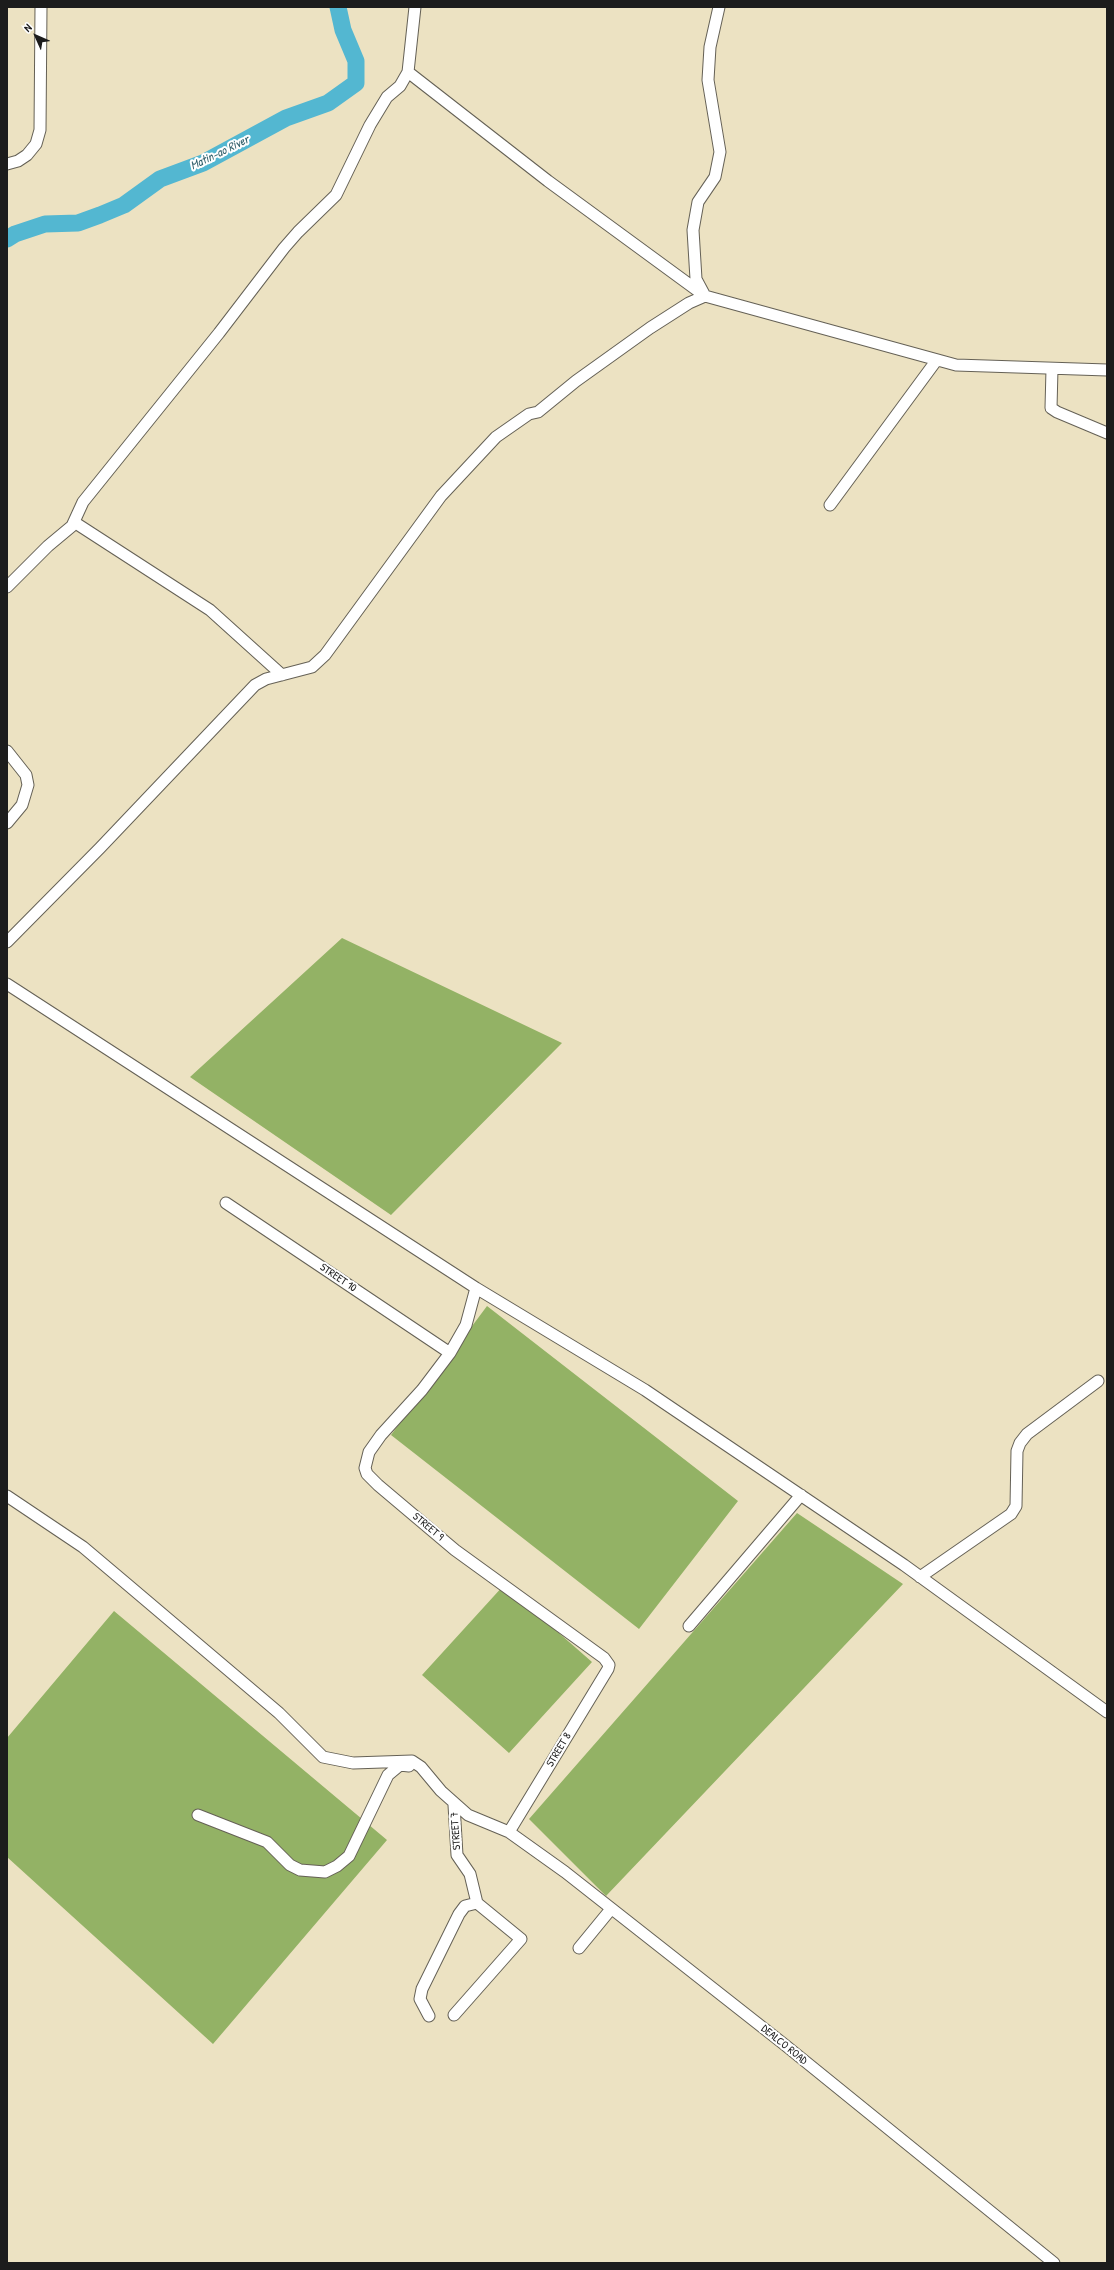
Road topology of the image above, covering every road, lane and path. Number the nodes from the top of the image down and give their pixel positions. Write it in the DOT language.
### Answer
graph roads {
  1 [pos="41,7"];
  2 [pos="415,7"];
  3 [pos="719,7"];
  4 [pos="408,72"];
  5 [pos="7,164"];
  6 [pos="705,296"];
  7 [pos="936,361"];
  8 [pos="1052,369"];
  9 [pos="1107,370"];
  10 [pos="1107,433"];
  11 [pos="830,505"];
  12 [pos="74,522"];
  13 [pos="7,587"];
  14 [pos="282,675"];
  15 [pos="7,751"];
  16 [pos="7,823"];
  17 [pos="7,942"];
  18 [pos="7,984"];
  19 [pos="226,1203"];
  20 [pos="476,1288"];
  21 [pos="450,1353"];
  22 [pos="1098,1381"];
  23 [pos="801,1495"];
  24 [pos="7,1496"];
  25 [pos="920,1577"];
  26 [pos="689,1626"];
  27 [pos="608,1669"];
  28 [pos="1107,1712"];
  29 [pos="421,1767"];
  30 [pos="454,1805"];
  31 [pos="198,1815"];
  32 [pos="509,1832"];
  33 [pos="477,1903"];
  34 [pos="611,1908"];
  35 [pos="579,1948"];
  36 [pos="454,2015"];
  37 [pos="429,2016"];
  38 [pos="1054,2263"];
  1 -- 5 [label="street"];
  2 -- 4 [label="street"];
  3 -- 6 [label="street"];
  4 -- 6 [label="street"];
  4 -- 12 [label="street"];
  6 -- 7 [label="street"];
  6 -- 14 [label="street"];
  7 -- 8 [label="street"];
  7 -- 11 [label="street"];
  8 -- 9 [label="street"];
  8 -- 10 [label="street"];
  12 -- 13 [label="street"];
  12 -- 14 [label="street"];
  14 -- 17 [label="street"];
  15 -- 16 [label="street"];
  18 -- 20 [label="street"];
  19 -- 21 [label="street, STREET 10"];
  20 -- 21 [label="street"];
  20 -- 23 [label="street"];
  21 -- 27 [label="street, STREET 9"];
  22 -- 25 [label="street"];
  23 -- 25 [label="street"];
  23 -- 26 [label="street"];
  24 -- 29 [label="street"];
  25 -- 28 [label="street"];
  27 -- 32 [label="street, STREET 8"];
  29 -- 30 [label="street, DEALCO ROAD"];
  29 -- 31 [label="street"];
  30 -- 32 [label="street, DEALCO ROAD"];
  30 -- 33 [label="street, STREET 7"];
  32 -- 34 [label="street, DEALCO ROAD"];
  33 -- 36 [label="street"];
  33 -- 37 [label="street"];
  34 -- 35 [label="street"];
  34 -- 38 [label="street, DEALCO ROAD"];
}
